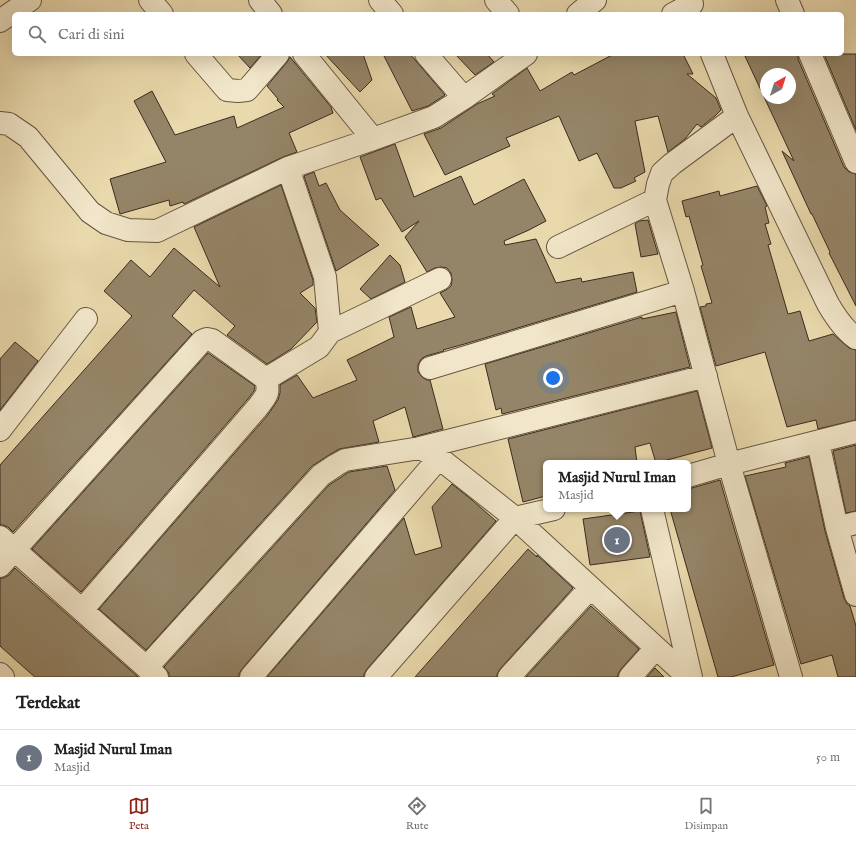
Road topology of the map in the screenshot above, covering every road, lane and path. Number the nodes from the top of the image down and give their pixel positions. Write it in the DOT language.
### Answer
graph roads {
  1 [pos="30,0"];
  2 [pos="150,0"];
  3 [pos="260,0"];
  4 [pos="380,0"];
  5 [pos="496,0"];
  6 [pos="596,0"];
  7 [pos="786,0"];
  8 [pos="692,6"];
  9 [pos="13,12"];
  10 [pos="160,12"];
  11 [pos="269,12"];
  12 [pos="390,12"];
  13 [pos="506,12"];
  14 [pos="581,12"];
  15 [pos="677,12"];
  16 [pos="791,12"];
  17 [pos="12,13"];
  18 [pos="0,21"];
  19 [pos="198,56"];
  20 [pos="276,56"];
  21 [pos="306,56"];
  22 [pos="428,56"];
  23 [pos="523,56"];
  24 [pos="713,56"];
  25 [pos="811,56"];
  26 [pos="464,98"];
  27 [pos="737,116"];
  28 [pos="0,123"];
  29 [pos="373,139"];
  30 [pos="856,162"];
  31 [pos="288,168"];
  32 [pos="656,200"];
  33 [pos="558,247"];
  34 [pos="440,279"];
  35 [pos="683,291"];
  36 [pos="86,319"];
  37 [pos="330,332"];
  38 [pos="856,338"];
  39 [pos="430,368"];
  40 [pos="706,376"];
  41 [pos="266,379"];
  42 [pos="0,430"];
  43 [pos="856,432"];
  44 [pos="818,442"];
  45 [pos="420,448"];
  46 [pos="439,458"];
  47 [pos="729,464"];
  48 [pos="691,475"];
  49 [pos="543,512"];
  50 [pos="653,512"];
  51 [pos="515,518"];
  52 [pos="846,525"];
  53 [pos="7,543"];
  54 [pos="0,566"];
  55 [pos="590,588"];
  56 [pos="856,595"];
  57 [pos="82,610"];
  58 [pos="656,648"];
  59 [pos="152,672"];
  60 [pos="0,674"];
  61 [pos="3,677"];
  62 [pos="251,677"];
  63 [pos="376,677"];
  64 [pos="509,677"];
  65 [pos="630,677"];
  66 [pos="689,677"];
  67 [pos="791,677"];
  1 -- 9 [label="street"];
  2 -- 10 [label="street"];
  3 -- 11 [label="street"];
  4 -- 12 [label="street"];
  5 -- 13 [label="street"];
  6 -- 14 [label="street"];
  7 -- 16 [label="street"];
  8 -- 15 [label="street"];
  17 -- 18 [label="street"];
  19 -- 20 [label="street"];
  21 -- 29 [label="street"];
  22 -- 26 [label="street"];
  23 -- 26 [label="street"];
  24 -- 27 [label="street"];
  25 -- 30 [label="street"];
  26 -- 29 [label="street"];
  27 -- 32 [label="street"];
  27 -- 38 [label="street"];
  28 -- 31 [label="street"];
  29 -- 31 [label="street"];
  31 -- 37 [label="street"];
  32 -- 33 [label="street"];
  32 -- 35 [label="street"];
  34 -- 37 [label="street"];
  35 -- 39 [label="street"];
  35 -- 40 [label="street"];
  36 -- 42 [label="street"];
  37 -- 41 [label="street"];
  40 -- 45 [label="street"];
  40 -- 47 [label="street"];
  41 -- 53 [label="street"];
  41 -- 57 [label="street"];
  43 -- 44 [label="street"];
  44 -- 47 [label="street"];
  44 -- 52 [label="street"];
  45 -- 46 [label="street"];
  45 -- 59 [label="street"];
  46 -- 51 [label="street"];
  46 -- 62 [label="street"];
  47 -- 48 [label="street"];
  47 -- 67 [label="street"];
  49 -- 51 [label="street"];
  50 -- 66 [label="street"];
  51 -- 55 [label="street"];
  51 -- 63 [label="street"];
  52 -- 56 [label="street"];
  53 -- 54 [label="street"];
  53 -- 57 [label="street"];
  55 -- 58 [label="street"];
  55 -- 64 [label="street"];
  57 -- 59 [label="street"];
  58 -- 65 [label="street"];
  58 -- 66 [label="street"];
  60 -- 61 [label="street"];
}
